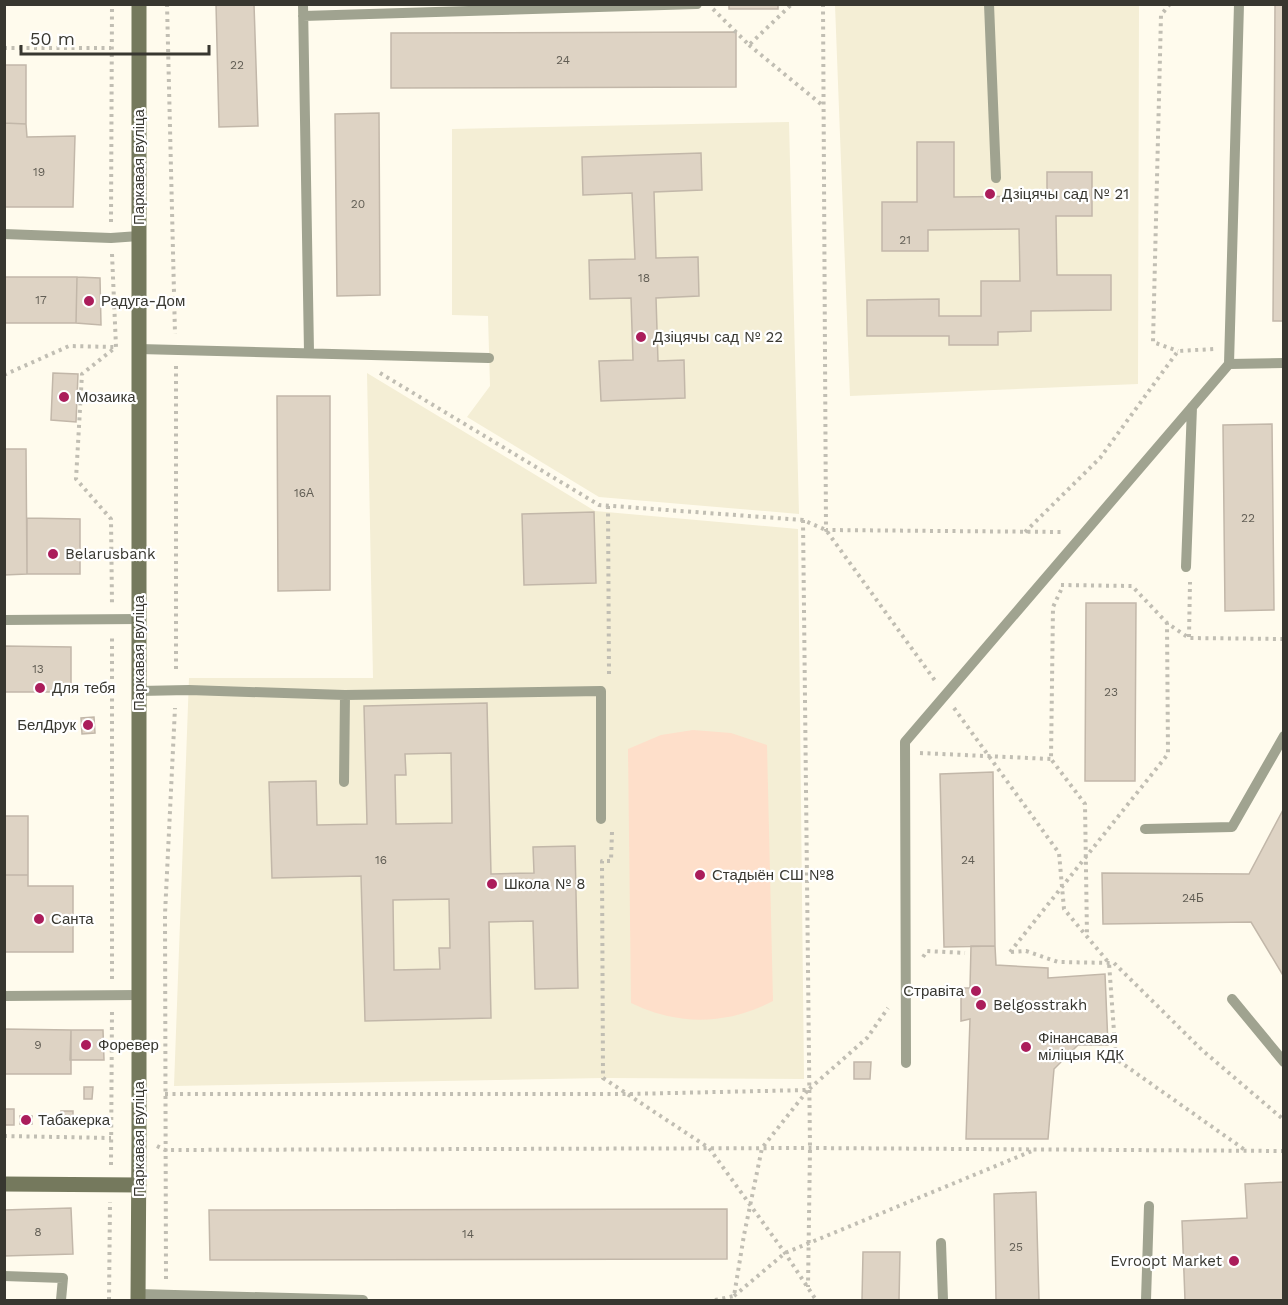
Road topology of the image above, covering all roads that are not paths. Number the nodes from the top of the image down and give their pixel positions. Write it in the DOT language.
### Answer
graph roads {
  1 [pos="139,4"];
  2 [pos="303,4"];
  3 [pos="698,4"];
  4 [pos="989,4"];
  5 [pos="1239,4"];
  6 [pos="303,16"];
  7 [pos="996,178"];
  8 [pos="4,234"];
  9 [pos="139,236"];
  10 [pos="139,349"];
  11 [pos="309,352"];
  12 [pos="489,358"];
  13 [pos="1284,363"];
  14 [pos="1228,364"];
  15 [pos="1192,407"];
  16 [pos="1186,567"];
  17 [pos="139,619"];
  18 [pos="4,620"];
  19 [pos="139,691"];
  20 [pos="345,695"];
  21 [pos="1284,736"];
  22 [pos="344,782"];
  23 [pos="600,819"];
  24 [pos="1145,829"];
  25 [pos="139,995"];
  26 [pos="4,996"];
  27 [pos="1232,999"];
  28 [pos="1284,1062"];
  29 [pos="906,1063"];
  30 [pos="4,1184"];
  31 [pos="140,1185"];
  32 [pos="1149,1206"];
  33 [pos="941,1243"];
  34 [pos="4,1276"];
  35 [pos="138,1297"];
  36 [pos="61,1300"];
  37 [pos="304,1300"];
  38 [pos="363,1300"];
  39 [pos="943,1300"];
  40 [pos="1146,1300"];
  1 -- 9 [label="street, Паркавая вуліца"];
  2 -- 6 [label="lane"];
  3 -- 6 [label="lane"];
  4 -- 7 [label="lane"];
  5 -- 14 [label="lane"];
  6 -- 11 [label="lane"];
  8 -- 9 [label="lane"];
  9 -- 10 [label="street, Паркавая вуліца"];
  10 -- 11 [label="lane"];
  10 -- 17 [label="street, Паркавая вуліца"];
  11 -- 12 [label="lane"];
  13 -- 14 [label="lane"];
  14 -- 15 [label="lane"];
  15 -- 16 [label="lane"];
  15 -- 29 [label="lane"];
  17 -- 18 [label="lane"];
  17 -- 19 [label="street, Паркавая вуліца"];
  19 -- 20 [label="lane"];
  19 -- 25 [label="street, Паркавая вуліца"];
  20 -- 22 [label="lane"];
  20 -- 23 [label="lane"];
  21 -- 24 [label="lane"];
  25 -- 26 [label="lane"];
  25 -- 31 [label="street, Паркавая вуліца"];
  27 -- 28 [label="lane"];
  30 -- 31 [label="street"];
  31 -- 35 [label="street, Паркавая вуліца"];
  32 -- 40 [label="lane"];
  33 -- 39 [label="lane"];
  34 -- 36 [label="lane"];
  35 -- 37 [label="lane"];
  37 -- 38 [label="lane"];
}
